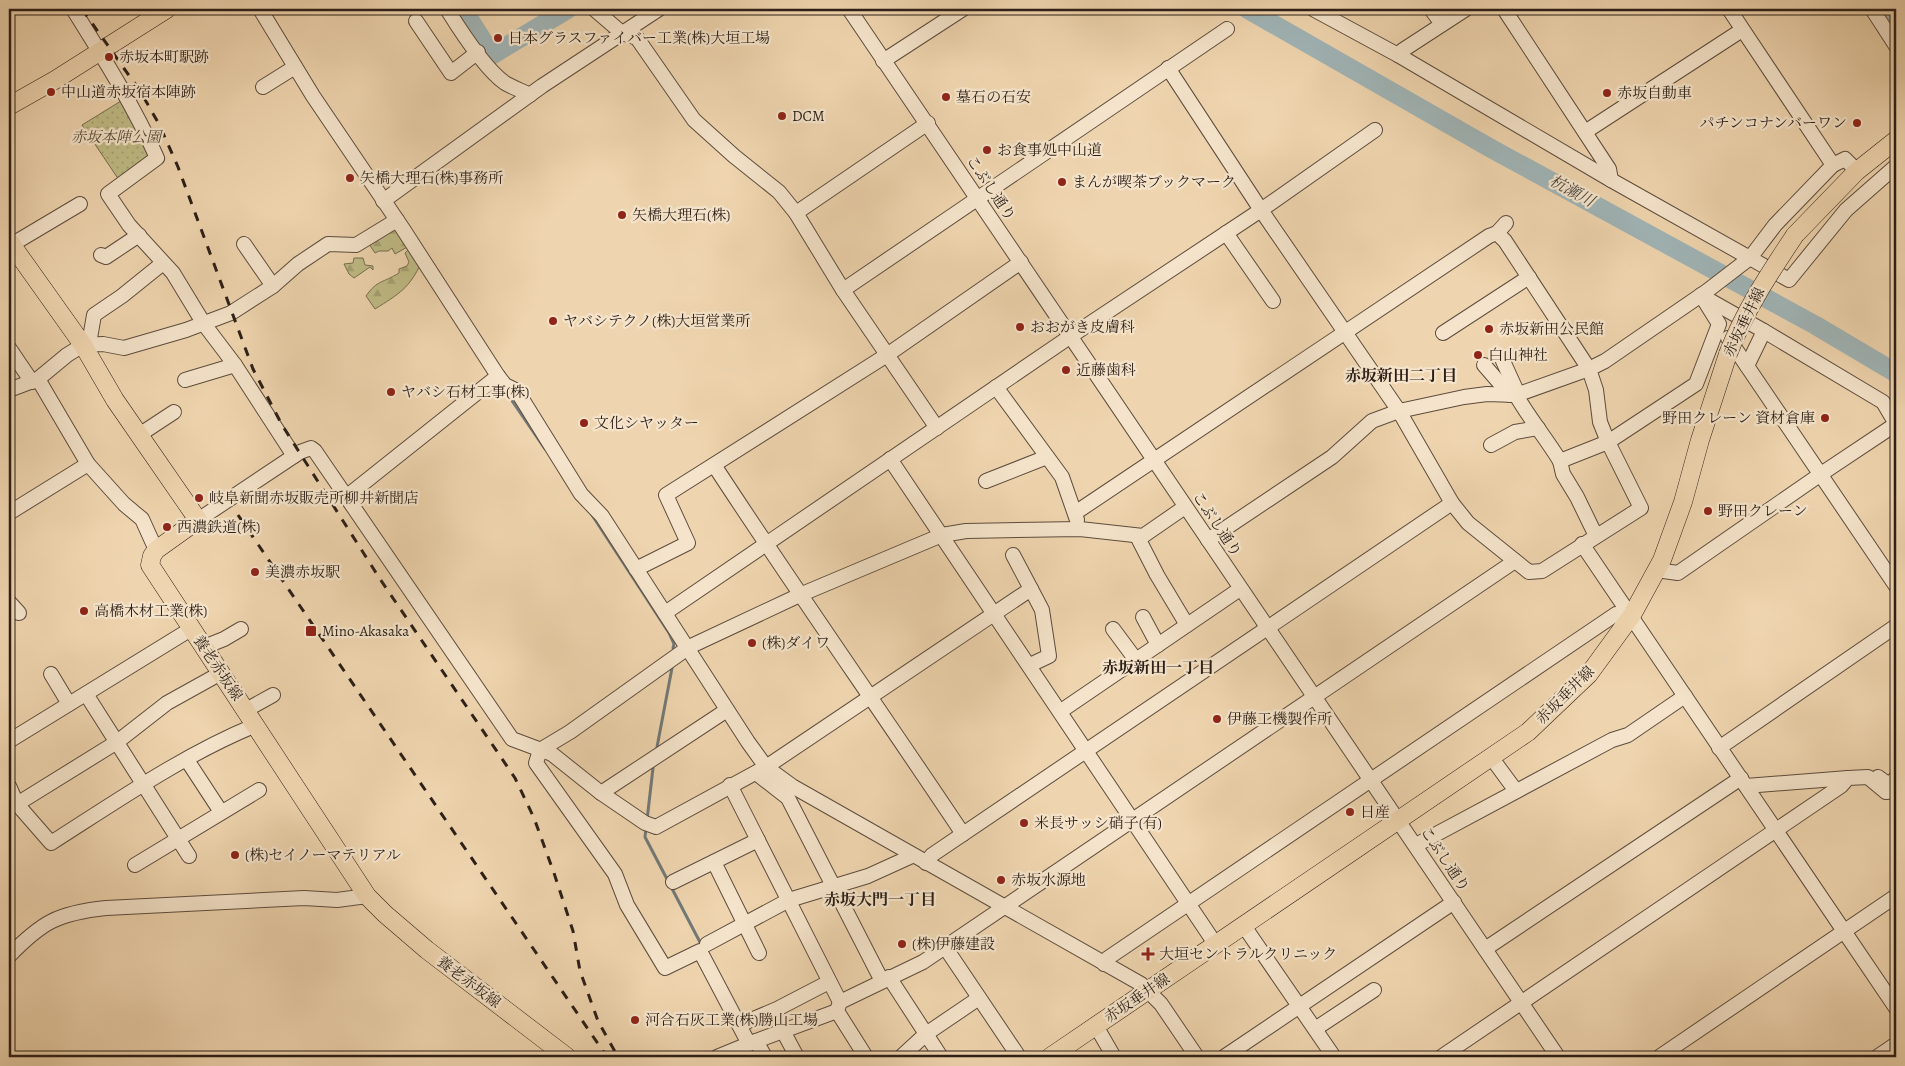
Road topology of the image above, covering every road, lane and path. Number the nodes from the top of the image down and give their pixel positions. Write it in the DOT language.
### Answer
graph roads {
  1 [pos="74,9"];
  2 [pos="167,9"];
  3 [pos="260,9"];
  4 [pos="447,9"];
  5 [pos="594,9"];
  6 [pos="659,9"];
  7 [pos="849,9"];
  8 [pos="963,9"];
  9 [pos="1313,9"];
  10 [pos="1431,9"];
  11 [pos="1466,9"];
  12 [pos="1504,9"];
  13 [pos="1729,9"];
  14 [pos="1872,9"];
  15 [pos="416,21"];
  16 [pos="1442,24"];
  17 [pos="1227,29"];
  18 [pos="1742,30"];
  19 [pos="622,33"];
  20 [pos="1896,46"];
  21 [pos="100,51"];
  22 [pos="478,52"];
  23 [pos="1398,55"];
  24 [pos="883,61"];
  25 [pos="295,67"];
  26 [pos="1168,68"];
  27 [pos="263,87"];
  28 [pos="530,95"];
  29 [pos="9,106"];
  30 [pos="928,124"];
  31 [pos="1375,130"];
  32 [pos="1585,132"];
  33 [pos="1896,140"];
  34 [pos="1833,165"];
  35 [pos="1896,166"];
  36 [pos="1857,172"];
  37 [pos="1611,180"];
  38 [pos="977,197"];
  39 [pos="383,201"];
  40 [pos="80,204"];
  41 [pos="1261,210"];
  42 [pos="796,213"];
  43 [pos="397,220"];
  44 [pos="1226,232"];
  45 [pos="139,235"];
  46 [pos="10,243"];
  47 [pos="244,244"];
  48 [pos="101,255"];
  49 [pos="1746,261"];
  50 [pos="1021,262"];
  51 [pos="163,263"];
  52 [pos="1529,277"];
  53 [pos="273,286"];
  54 [pos="843,290"];
  55 [pos="1704,293"];
  56 [pos="1273,302"];
  57 [pos="204,324"];
  58 [pos="1718,324"];
  59 [pos="1764,331"];
  60 [pos="1346,332"];
  61 [pos="1443,333"];
  62 [pos="1071,336"];
  63 [pos="86,345"];
  64 [pos="9,348"];
  65 [pos="887,355"];
  66 [pos="1503,361"];
  67 [pos="235,365"];
  68 [pos="1484,365"];
  69 [pos="1747,366"];
  70 [pos="1589,369"];
  71 [pos="498,376"];
  72 [pos="185,380"];
  73 [pos="35,381"];
  74 [pos="996,387"];
  75 [pos="9,390"];
  76 [pos="1514,395"];
  77 [pos="1883,402"];
  78 [pos="1399,410"];
  79 [pos="1896,410"];
  80 [pos="174,412"];
  81 [pos="937,428"];
  82 [pos="1538,428"];
  83 [pos="139,435"];
  84 [pos="1608,442"];
  85 [pos="1491,445"];
  86 [pos="294,456"];
  87 [pos="1047,457"];
  88 [pos="890,459"];
  89 [pos="1155,460"];
  90 [pos="1560,461"];
  91 [pos="88,464"];
  92 [pos="714,465"];
  93 [pos="1821,474"];
  94 [pos="986,481"];
  95 [pos="346,497"];
  96 [pos="1452,502"];
  97 [pos="1185,506"];
  98 [pos="9,513"];
  99 [pos="1075,513"];
  100 [pos="198,520"];
  101 [pos="1080,529"];
  102 [pos="942,534"];
  103 [pos="1137,536"];
  104 [pos="1596,536"];
  105 [pos="1208,540"];
  106 [pos="766,544"];
  107 [pos="1582,544"];
  108 [pos="156,550"];
  109 [pos="1013,555"];
  110 [pos="1515,560"];
  111 [pos="636,569"];
  112 [pos="1656,570"];
  113 [pos="1896,586"];
  114 [pos="1031,589"];
  115 [pos="1240,589"];
  116 [pos="802,594"];
  117 [pos="9,602"];
  118 [pos="19,613"];
  119 [pos="665,613"];
  120 [pos="995,614"];
  121 [pos="1632,615"];
  122 [pos="1143,616"];
  123 [pos="1187,625"];
  124 [pos="1896,626"];
  125 [pos="1267,628"];
  126 [pos="191,629"];
  127 [pos="241,629"];
  128 [pos="1113,629"];
  129 [pos="1158,645"];
  130 [pos="204,647"];
  131 [pos="689,648"];
  132 [pos="1136,660"];
  133 [pos="1030,665"];
  134 [pos="221,673"];
  135 [pos="51,674"];
  136 [pos="86,694"];
  137 [pos="273,695"];
  138 [pos="1685,696"];
  139 [pos="871,697"];
  140 [pos="1314,697"];
  141 [pos="69,704"];
  142 [pos="727,710"];
  143 [pos="1061,711"];
  144 [pos="251,718"];
  145 [pos="9,741"];
  146 [pos="117,742"];
  147 [pos="1719,748"];
  148 [pos="540,750"];
  149 [pos="1087,750"];
  150 [pos="1492,757"];
  151 [pos="187,760"];
  152 [pos="761,770"];
  153 [pos="1868,777"];
  154 [pos="1848,778"];
  155 [pos="1896,778"];
  156 [pos="1371,780"];
  157 [pos="1743,782"];
  158 [pos="144,784"];
  159 [pos="9,786"];
  160 [pos="730,786"];
  161 [pos="259,790"];
  162 [pos="1516,791"];
  163 [pos="1896,791"];
  164 [pos="601,793"];
  165 [pos="17,804"];
  166 [pos="221,812"];
  167 [pos="1133,819"];
  168 [pos="1399,821"];
  169 [pos="1776,830"];
  170 [pos="963,834"];
  171 [pos="178,838"];
  172 [pos="758,840"];
  173 [pos="1416,845"];
  174 [pos="189,856"];
  175 [pos="912,856"];
  176 [pos="714,862"];
  177 [pos="926,863"];
  178 [pos="135,865"];
  179 [pos="673,882"];
  180 [pos="833,886"];
  181 [pos="367,896"];
  182 [pos="1896,896"];
  183 [pos="789,900"];
  184 [pos="1189,902"];
  185 [pos="1454,902"];
  186 [pos="1003,908"];
  187 [pos="744,924"];
  188 [pos="1244,926"];
  189 [pos="1845,931"];
  190 [pos="707,944"];
  191 [pos="1216,945"];
  192 [pos="945,947"];
  193 [pos="1485,949"];
  194 [pos="759,953"];
  195 [pos="9,956"];
  196 [pos="1104,964"];
  197 [pos="886,979"];
  198 [pos="829,982"];
  199 [pos="1374,990"];
  200 [pos="1148,991"];
  201 [pos="979,998"];
  202 [pos="1522,1003"];
  203 [pos="1300,1006"];
  204 [pos="838,1007"];
  205 [pos="1896,1008"];
  206 [pos="742,1024"];
  207 [pos="1096,1026"];
  208 [pos="1315,1029"];
  209 [pos="783,1031"];
  210 [pos="926,1034"];
  211 [pos="753,1042"];
  212 [pos="1896,1044"];
  213 [pos="567,1057"];
  214 [pos="718,1057"];
  215 [pos="765,1057"];
  216 [pos="796,1057"];
  217 [pos="866,1057"];
  218 [pos="901,1057"];
  219 [pos="941,1057"];
  220 [pos="1019,1057"];
  221 [pos="1050,1057"];
  222 [pos="1114,1057"];
  223 [pos="1198,1057"];
  224 [pos="1224,1057"];
  225 [pos="1334,1057"];
  226 [pos="1441,1057"];
  227 [pos="1558,1057"];
  228 [pos="1659,1057"];
  229 [pos="1877,1057"];
  1 -- 21 [label="street"];
  2 -- 21 [label="main road"];
  3 -- 25 [label="street"];
  4 -- 22 [label="street"];
  5 -- 19 [label="street"];
  6 -- 19 [label="street"];
  7 -- 24 [label="street, こぶし通り"];
  8 -- 24 [label="street"];
  9 -- 23 [label="street"];
  10 -- 16 [label="street"];
  11 -- 16 [label="street"];
  12 -- 32 [label="street"];
  13 -- 18 [label="street"];
  14 -- 20 [label="street"];
  15 -- 22 [label="street"];
  16 -- 23 [label="street"];
  17 -- 26 [label="street"];
  18 -- 32 [label="street"];
  18 -- 34 [label="street"];
  19 -- 28 [label="street"];
  19 -- 42 [label="street"];
  21 -- 29 [label="main road"];
  21 -- 45 [label="street"];
  22 -- 28 [label="street"];
  23 -- 37 [label="street"];
  24 -- 30 [label="street, こぶし通り"];
  25 -- 27 [label="street"];
  25 -- 39 [label="street"];
  26 -- 38 [label="street"];
  26 -- 41 [label="street"];
  28 -- 39 [label="street"];
  30 -- 38 [label="street, こぶし通り"];
  30 -- 42 [label="street"];
  31 -- 41 [label="street"];
  32 -- 37 [label="street"];
  33 -- 36 [label="main road, 赤坂垂井線"];
  34 -- 36 [label="street"];
  34 -- 49 [label="street"];
  35 -- 49 [label="street"];
  36 -- 112 [label="main road, 赤坂垂井線, bridge"];
  37 -- 49 [label="street"];
  38 -- 50 [label="street, こぶし通り"];
  38 -- 54 [label="street"];
  39 -- 43 [label="street"];
  40 -- 46 [label="street"];
  41 -- 44 [label="street"];
  41 -- 60 [label="street"];
  42 -- 54 [label="street"];
  43 -- 53 [label="street"];
  43 -- 71 [label="street"];
  44 -- 56 [label="street"];
  44 -- 62 [label="street"];
  45 -- 48 [label="street"];
  45 -- 51 [label="street"];
  46 -- 63 [label="main road"];
  47 -- 53 [label="street"];
  49 -- 55 [label="street"];
  50 -- 62 [label="street, こぶし通り"];
  50 -- 65 [label="street"];
  51 -- 57 [label="street"];
  51 -- 63 [label="street"];
  52 -- 60 [label="street"];
  52 -- 61 [label="street"];
  52 -- 70 [label="street"];
  53 -- 57 [label="street"];
  54 -- 65 [label="street"];
  55 -- 58 [label="street"];
  55 -- 59 [label="street"];
  55 -- 70 [label="street"];
  57 -- 63 [label="street"];
  57 -- 67 [label="street"];
  58 -- 69 [label="street"];
  58 -- 84 [label="street"];
  59 -- 69 [label="street"];
  59 -- 77 [label="street"];
  60 -- 78 [label="street"];
  60 -- 89 [label="street"];
  62 -- 74 [label="street"];
  62 -- 89 [label="street, こぶし通り"];
  63 -- 73 [label="street"];
  63 -- 83 [label="main road"];
  64 -- 73 [label="street"];
  65 -- 81 [label="street"];
  65 -- 92 [label="street"];
  66 -- 76 [label="street"];
  67 -- 72 [label="street"];
  67 -- 86 [label="street"];
  68 -- 76 [label="street"];
  69 -- 93 [label="street"];
  70 -- 76 [label="street"];
  70 -- 84 [label="street"];
  71 -- 95 [label="street"];
  71 -- 111 [label="street"];
  73 -- 75 [label="street"];
  73 -- 91 [label="street"];
  74 -- 81 [label="street"];
  74 -- 87 [label="street"];
  76 -- 78 [label="street"];
  76 -- 82 [label="street"];
  77 -- 79 [label="street"];
  77 -- 93 [label="street"];
  78 -- 96 [label="street"];
  78 -- 105 [label="street"];
  80 -- 83 [label="street"];
  81 -- 88 [label="street"];
  82 -- 85 [label="street"];
  82 -- 90 [label="street"];
  83 -- 100 [label="main road"];
  84 -- 90 [label="street"];
  84 -- 104 [label="street"];
  86 -- 95 [label="street"];
  86 -- 100 [label="street"];
  87 -- 94 [label="street"];
  87 -- 99 [label="street"];
  88 -- 102 [label="street"];
  88 -- 106 [label="street"];
  89 -- 97 [label="street, こぶし通り"];
  89 -- 99 [label="street"];
  90 -- 104 [label="street"];
  91 -- 98 [label="street"];
  91 -- 108 [label="street"];
  92 -- 106 [label="street"];
  92 -- 111 [label="street"];
  93 -- 112 [label="street"];
  93 -- 113 [label="street"];
  95 -- 148 [label="street"];
  96 -- 110 [label="street"];
  96 -- 125 [label="street"];
  97 -- 103 [label="street"];
  97 -- 105 [label="street, こぶし通り"];
  99 -- 101 [label="street"];
  100 -- 108 [label="main road"];
  101 -- 102 [label="street"];
  101 -- 103 [label="street"];
  102 -- 116 [label="street"];
  102 -- 120 [label="street"];
  103 -- 123 [label="street"];
  104 -- 107 [label="street"];
  105 -- 115 [label="street, こぶし通り"];
  106 -- 116 [label="street"];
  106 -- 119 [label="street"];
  107 -- 110 [label="street"];
  107 -- 121 [label="street"];
  108 -- 126 [label="main road, 養老赤坂線"];
  109 -- 114 [label="street"];
  110 -- 140 [label="street"];
  111 -- 119 [label="street"];
  112 -- 121 [label="main road, 赤坂垂井線"];
  114 -- 120 [label="street"];
  114 -- 133 [label="street"];
  115 -- 123 [label="street"];
  115 -- 125 [label="street, こぶし通り"];
  116 -- 131 [label="street"];
  116 -- 139 [label="street"];
  117 -- 118 [label="street"];
  119 -- 131 [label="street"];
  120 -- 133 [label="street"];
  120 -- 139 [label="street"];
  121 -- 138 [label="street"];
  121 -- 150 [label="main road, 赤坂垂井線"];
  121 -- 156 [label="street"];
  122 -- 129 [label="street"];
  123 -- 129 [label="street"];
  124 -- 147 [label="street"];
  125 -- 140 [label="street, こぶし通り"];
  125 -- 149 [label="street"];
  126 -- 130 [label="main road, 養老赤坂線"];
  126 -- 136 [label="street"];
  127 -- 130 [label="street"];
  128 -- 132 [label="street"];
  129 -- 132 [label="street"];
  130 -- 134 [label="main road, 養老赤坂線"];
  131 -- 142 [label="street"];
  131 -- 148 [label="street"];
  132 -- 143 [label="street"];
  133 -- 143 [label="street"];
  134 -- 144 [label="main road, 養老赤坂線"];
  134 -- 146 [label="street"];
  135 -- 141 [label="street"];
  136 -- 141 [label="street"];
  136 -- 146 [label="street"];
  137 -- 144 [label="street"];
  138 -- 147 [label="street"];
  138 -- 162 [label="street"];
  139 -- 152 [label="street"];
  139 -- 170 [label="street"];
  140 -- 156 [label="street, こぶし通り"];
  140 -- 167 [label="street"];
  141 -- 145 [label="street"];
  142 -- 152 [label="street"];
  142 -- 164 [label="street"];
  143 -- 149 [label="street"];
  144 -- 151 [label="street"];
  144 -- 181 [label="main road, 養老赤坂線"];
  146 -- 158 [label="street"];
  146 -- 165 [label="street"];
  147 -- 157 [label="street"];
  148 -- 164 [label="street"];
  148 -- 206 [label="street"];
  149 -- 167 [label="street"];
  149 -- 170 [label="street"];
  150 -- 162 [label="street"];
  150 -- 168 [label="main road, 赤坂垂井線"];
  151 -- 158 [label="street"];
  151 -- 166 [label="street"];
  152 -- 160 [label="street"];
  152 -- 175 [label="street"];
  152 -- 180 [label="street"];
  153 -- 154 [label="street"];
  153 -- 155 [label="street"];
  153 -- 163 [label="street"];
  154 -- 157 [label="street"];
  154 -- 169 [label="street"];
  156 -- 168 [label="street, こぶし通り"];
  156 -- 184 [label="street"];
  157 -- 169 [label="street"];
  157 -- 193 [label="street"];
  158 -- 165 [label="street"];
  158 -- 171 [label="street"];
  159 -- 165 [label="street"];
  160 -- 164 [label="street"];
  160 -- 172 [label="street"];
  161 -- 166 [label="street"];
  162 -- 173 [label="street"];
  166 -- 171 [label="street"];
  167 -- 184 [label="street"];
  167 -- 186 [label="street"];
  168 -- 173 [label="street, こぶし通り"];
  168 -- 188 [label="main road, 赤坂垂井線"];
  169 -- 189 [label="street"];
  169 -- 202 [label="street"];
  170 -- 177 [label="street"];
  171 -- 174 [label="street"];
  171 -- 178 [label="street"];
  172 -- 176 [label="street"];
  172 -- 183 [label="street"];
  173 -- 185 [label="street, こぶし通り"];
  175 -- 177 [label="street"];
  175 -- 180 [label="street"];
  176 -- 179 [label="street"];
  176 -- 187 [label="street"];
  177 -- 186 [label="street"];
  180 -- 183 [label="street"];
  180 -- 197 [label="street"];
  181 -- 195 [label="street"];
  181 -- 213 [label="main road, 養老赤坂線"];
  182 -- 189 [label="street"];
  183 -- 187 [label="street"];
  183 -- 198 [label="street"];
  184 -- 191 [label="street"];
  184 -- 196 [label="street"];
  185 -- 193 [label="street, こぶし通り"];
  185 -- 203 [label="street"];
  186 -- 192 [label="street"];
  186 -- 196 [label="street"];
  187 -- 190 [label="street"];
  187 -- 194 [label="street"];
  188 -- 191 [label="main road, 赤坂垂井線"];
  188 -- 203 [label="street"];
  189 -- 205 [label="street"];
  189 -- 228 [label="street"];
  191 -- 200 [label="main road, 赤坂垂井線"];
  192 -- 197 [label="street"];
  192 -- 201 [label="street"];
  193 -- 202 [label="street, こぶし通り"];
  196 -- 200 [label="street"];
  197 -- 204 [label="street"];
  197 -- 210 [label="street"];
  198 -- 204 [label="street"];
  198 -- 206 [label="street"];
  199 -- 208 [label="street"];
  200 -- 207 [label="main road, 赤坂垂井線"];
  200 -- 223 [label="street"];
  201 -- 210 [label="street"];
  201 -- 220 [label="street"];
  202 -- 226 [label="street"];
  202 -- 227 [label="street, こぶし通り"];
  203 -- 208 [label="street"];
  203 -- 224 [label="street"];
  204 -- 209 [label="street"];
  204 -- 217 [label="street"];
  206 -- 211 [label="street"];
  207 -- 221 [label="main road, 赤坂垂井線"];
  207 -- 222 [label="street"];
  208 -- 225 [label="street"];
  209 -- 211 [label="street"];
  209 -- 216 [label="street"];
  210 -- 218 [label="street"];
  210 -- 219 [label="street"];
  211 -- 214 [label="street"];
  211 -- 215 [label="street"];
  212 -- 229 [label="street"];
}
